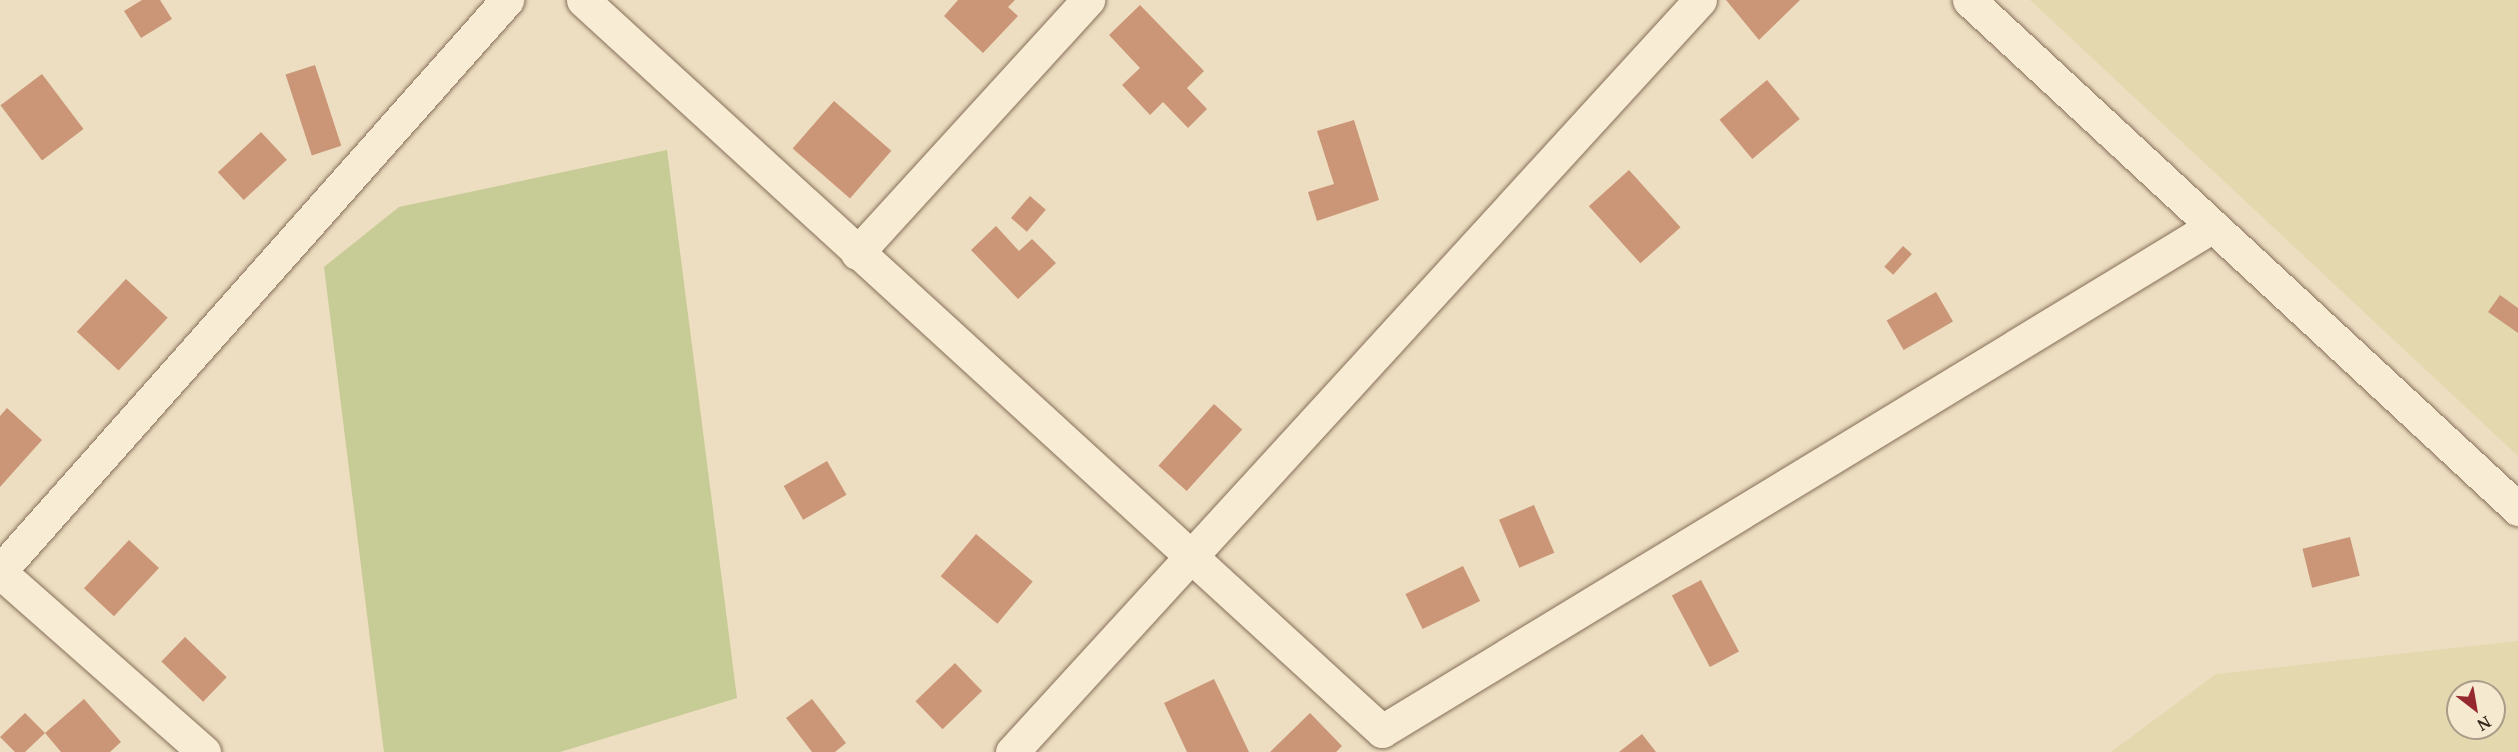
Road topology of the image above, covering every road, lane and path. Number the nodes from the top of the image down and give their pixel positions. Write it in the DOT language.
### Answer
graph roads {
  1 [pos="507,0"];
  2 [pos="583,0"];
  3 [pos="1089,0"];
  4 [pos="1700,0"];
  5 [pos="1969,0"];
  6 [pos="2213,226"];
  7 [pos="857,253"];
  8 [pos="2518,509"];
  9 [pos="1190,554"];
  10 [pos="0,571"];
  11 [pos="204,752"];
  12 [pos="1011,752"];
  1 -- 10 [label="street"];
  2 -- 7 [label="street"];
  3 -- 7 [label="street"];
  4 -- 9 [label="street"];
  5 -- 6 [label="street"];
  6 -- 8 [label="street"];
  6 -- 9 [label="street"];
  7 -- 9 [label="street"];
  9 -- 12 [label="street"];
  10 -- 11 [label="street"];
}
